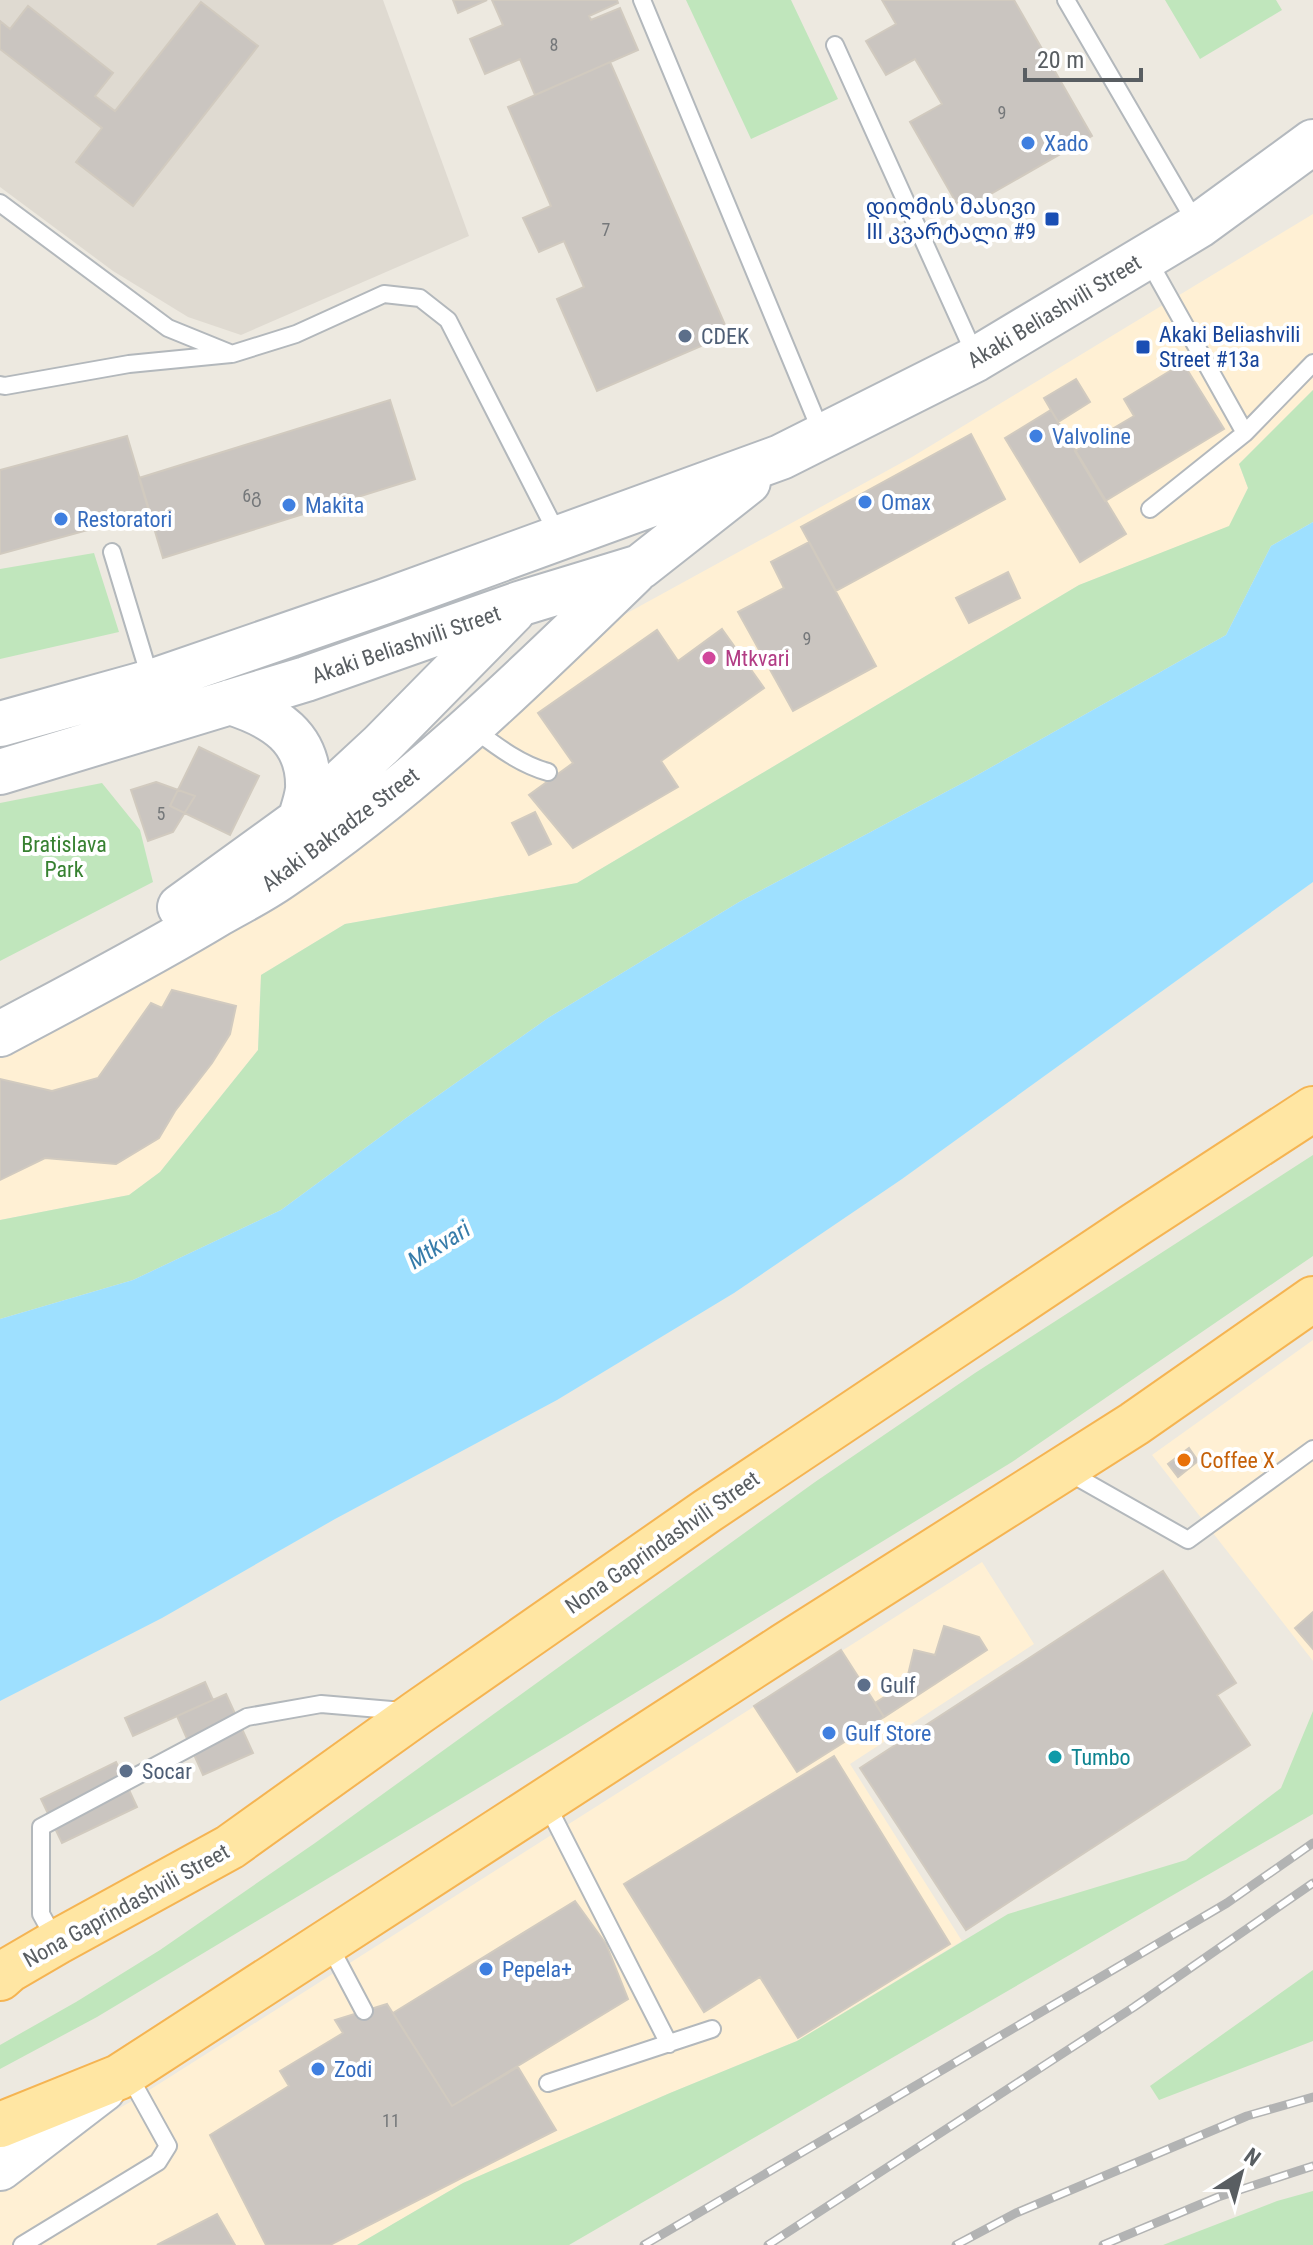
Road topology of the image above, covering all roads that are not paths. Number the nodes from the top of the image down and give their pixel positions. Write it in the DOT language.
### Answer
graph roads {
  1 [pos="642,0"];
  2 [pos="1066,0"];
  3 [pos="835,45"];
  4 [pos="1313,142"];
  5 [pos="0,203"];
  6 [pos="1198,226"];
  7 [pos="1146,257"];
  8 [pos="232,354"];
  9 [pos="976,359"];
  10 [pos="1313,363"];
  11 [pos="0,385"];
  12 [pos="1245,433"];
  13 [pos="823,436"];
  14 [pos="781,457"];
  15 [pos="1150,509"];
  16 [pos="568,535"];
  17 [pos="112,552"];
  18 [pos="640,567"];
  19 [pos="522,603"];
  20 [pos="151,682"];
  21 [pos="230,702"];
  22 [pos="0,724"];
  23 [pos="470,726"];
  24 [pos="0,772"];
  25 [pos="548,772"];
  26 [pos="300,820"];
  27 [pos="0,1000"];
  28 [pos="0,1034"];
  29 [pos="1313,1109"];
  30 [pos="1313,1299"];
  31 [pos="1313,1449"];
  32 [pos="1063,1469"];
  33 [pos="417,1713"];
  34 [pos="545,1801"];
  35 [pos="327,1941"];
  36 [pos="57,1942"];
  37 [pos="3,1974"];
  38 [pos="364,2011"];
  39 [pos="712,2029"];
  40 [pos="669,2044"];
  41 [pos="123,2074"];
  42 [pos="548,2083"];
  43 [pos="0,2125"];
  44 [pos="0,2168"];
  45 [pos="22,2245"];
  1 -- 13 [label="lane"];
  2 -- 6 [label="lane"];
  3 -- 9 [label="lane"];
  4 -- 6 [label="main road, Akaki Beliashvili Street"];
  5 -- 8 [label="lane"];
  6 -- 7 [label="main road, Akaki Beliashvili Street"];
  7 -- 9 [label="main road, Akaki Beliashvili Street"];
  7 -- 12 [label="lane"];
  8 -- 11 [label="lane"];
  8 -- 16 [label="lane"];
  9 -- 13 [label="main road, Akaki Beliashvili Street"];
  10 -- 12 [label="lane"];
  12 -- 15 [label="lane"];
  13 -- 14 [label="main road, Akaki Beliashvili Street"];
  14 -- 16 [label="main road, Akaki Beliashvili Street"];
  14 -- 18 [label="main road, Akaki Beliashvili Street"];
  16 -- 19 [label="main road, Akaki Bakradze Street"];
  16 -- 20 [label="main road, Akaki Beliashvili Street"];
  17 -- 20 [label="lane"];
  18 -- 19 [label="main road, Akaki Beliashvili Street"];
  18 -- 23 [label="main road, Akaki Bakradze Street"];
  19 -- 21 [label="main road, Akaki Beliashvili Street"];
  19 -- 26 [label="main road, Akaki Bakradze Street"];
  20 -- 22 [label="main road, Akaki Beliashvili Street"];
  21 -- 24 [label="main road, Akaki Beliashvili Street"];
  21 -- 26 [label="main road"];
  23 -- 25 [label="lane"];
  23 -- 28 [label="main road, Akaki Bakradze Street"];
  26 -- 27 [label="main road, Akaki Bakradze Street"];
  29 -- 33 [label="main road, Nona Gaprindashvili Street"];
  30 -- 32 [label="main road"];
  31 -- 32 [label="lane"];
  32 -- 34 [label="main road"];
  33 -- 36 [label="main road, Nona Gaprindashvili Street"];
  33 -- 36 [label="lane"];
  34 -- 35 [label="main road"];
  34 -- 40 [label="lane"];
  35 -- 38 [label="lane"];
  35 -- 41 [label="main road"];
  36 -- 37 [label="main road, Nona Gaprindashvili Street"];
  39 -- 40 [label="lane"];
  40 -- 42 [label="lane"];
  41 -- 43 [label="main road"];
  41 -- 44 [label="main road"];
  41 -- 45 [label="lane"];
}
